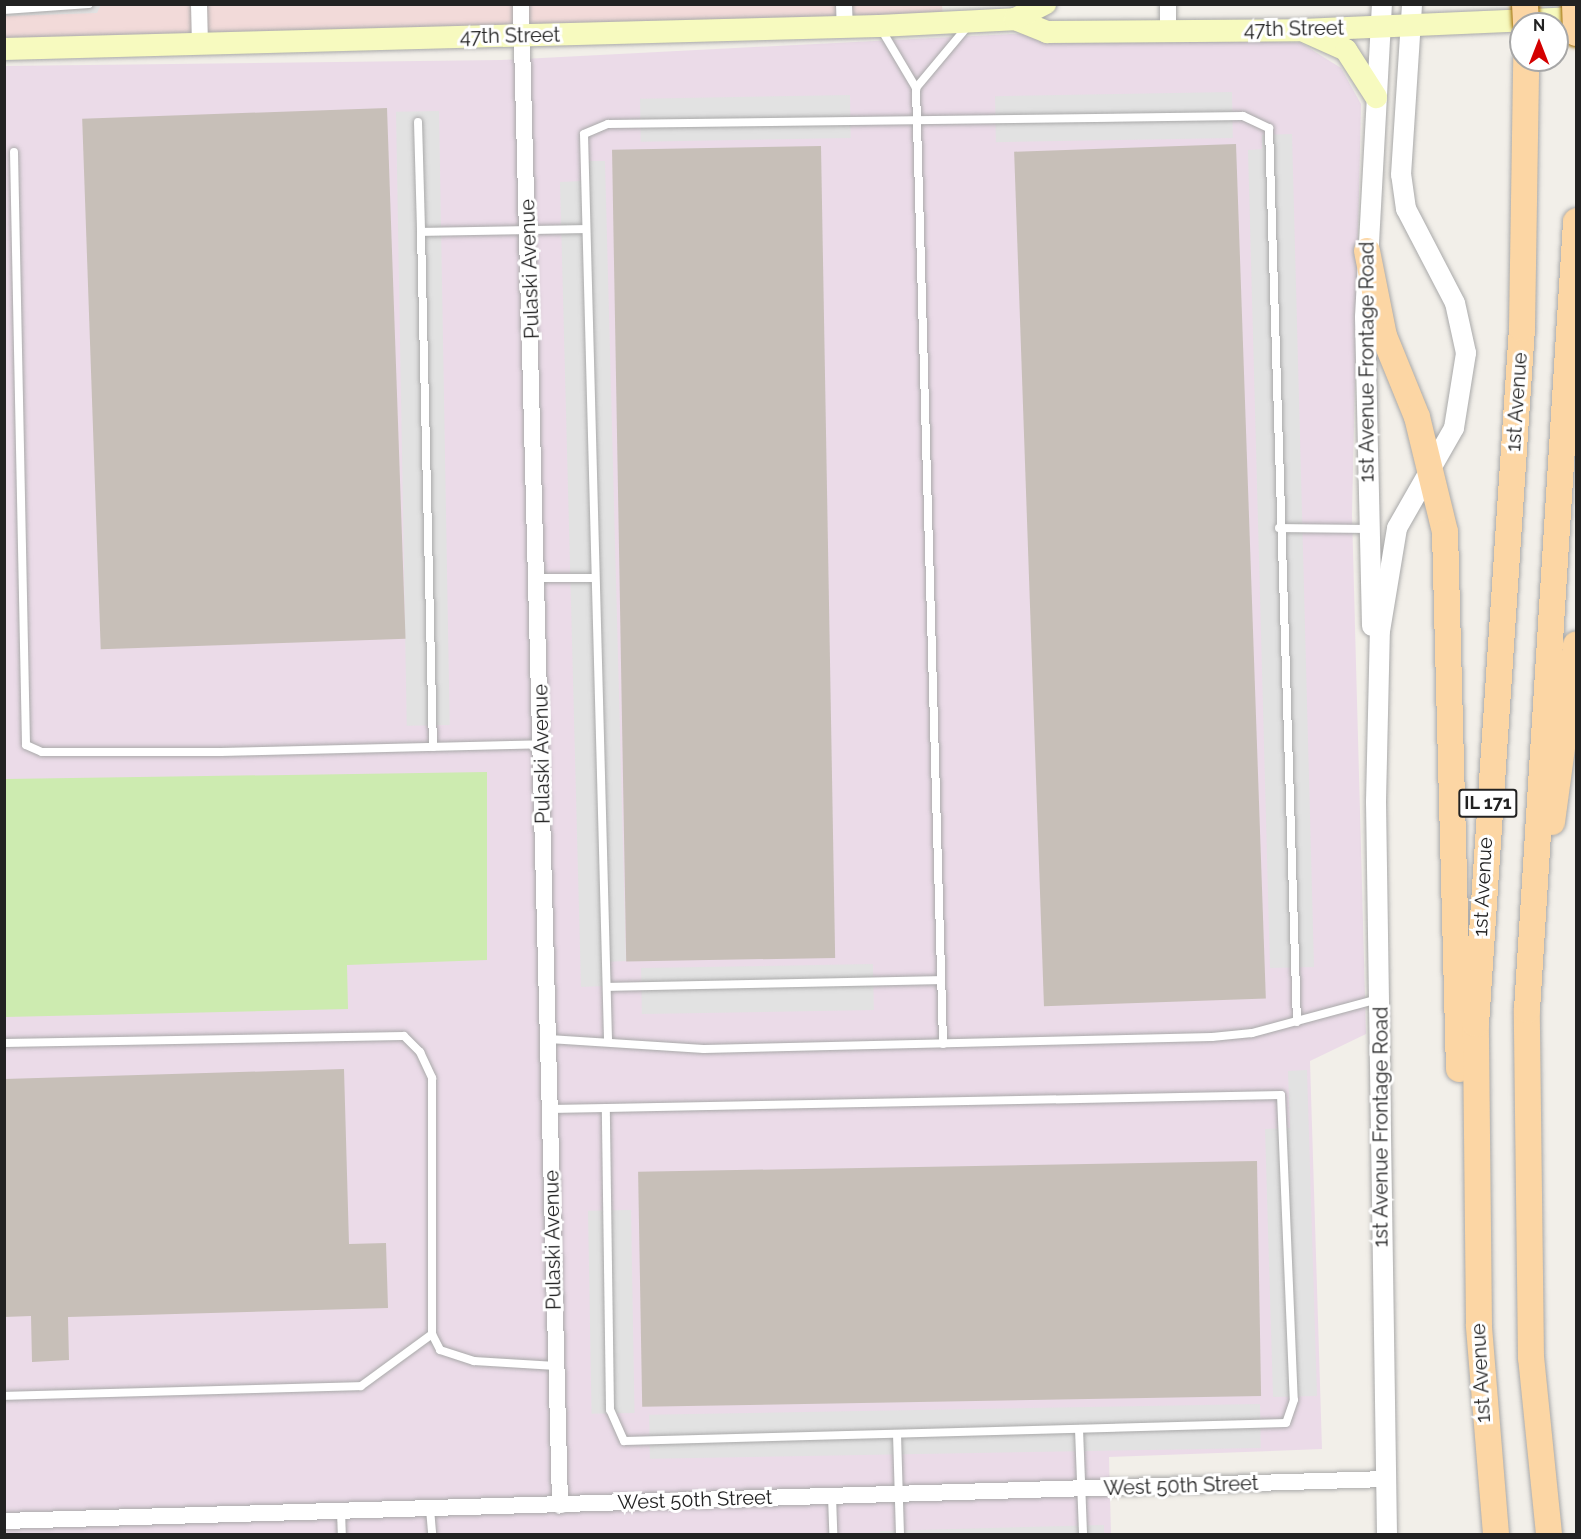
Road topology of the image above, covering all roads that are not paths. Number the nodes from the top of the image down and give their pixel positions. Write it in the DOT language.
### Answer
graph roads {
  1 [pos="89,4"];
  2 [pos="199,4"];
  3 [pos="521,4"];
  4 [pos="844,4"];
  5 [pos="1045,4"];
  6 [pos="1168,4"];
  7 [pos="1382,4"];
  8 [pos="1412,4"];
  9 [pos="1575,4"];
  10 [pos="42,7"];
  11 [pos="4,10"];
  12 [pos="1576,18"];
  13 [pos="1015,19"];
  14 [pos="972,21"];
  15 [pos="879,26"];
  16 [pos="844,27"];
  17 [pos="1381,27"];
  18 [pos="1410,27"];
  19 [pos="1302,30"];
  20 [pos="1168,31"];
  21 [pos="1576,33"];
  22 [pos="522,36"];
  23 [pos="200,44"];
  24 [pos="4,49"];
  25 [pos="1527,72"];
  26 [pos="916,88"];
  27 [pos="1376,97"];
  28 [pos="916,120"];
  29 [pos="418,122"];
  30 [pos="14,152"];
  31 [pos="1576,222"];
  32 [pos="528,228"];
  33 [pos="585,229"];
  34 [pos="421,232"];
  35 [pos="1367,250"];
  36 [pos="1432,468"];
  37 [pos="1279,528"];
  38 [pos="1367,529"];
  39 [pos="538,578"];
  40 [pos="593,578"];
  41 [pos="1576,645"];
  42 [pos="1376,719"];
  43 [pos="542,744"];
  44 [pos="433,747"];
  45 [pos="941,980"];
  46 [pos="607,987"];
  47 [pos="1381,999"];
  48 [pos="1527,1010"];
  49 [pos="1297,1022"];
  50 [pos="549,1039"];
  51 [pos="608,1040"];
  52 [pos="4,1043"];
  53 [pos="943,1044"];
  54 [pos="606,1108"];
  55 [pos="550,1109"];
  56 [pos="1479,1325"];
  57 [pos="432,1334"];
  58 [pos="556,1366"];
  59 [pos="4,1396"];
  60 [pos="1079,1429"];
  61 [pos="897,1434"];
  62 [pos="1385,1479"];
  63 [pos="1081,1489"];
  64 [pos="899,1494"];
  65 [pos="832,1496"];
  66 [pos="560,1504"];
  67 [pos="430,1509"];
  68 [pos="341,1511"];
  69 [pos="4,1521"];
  70 [pos="342,1534"];
  71 [pos="432,1534"];
  72 [pos="833,1534"];
  73 [pos="900,1534"];
  74 [pos="1083,1534"];
  75 [pos="1387,1534"];
  76 [pos="1496,1534"];
  77 [pos="1549,1534"];
  1 -- 10 [label="lane"];
  2 -- 23 [label="street"];
  3 -- 22 [label="street, Pulaski Avenue"];
  4 -- 16 [label="street"];
  5 -- 13 [label="main road, 47th Street"];
  6 -- 20 [label="street"];
  7 -- 17 [label="street, 1st Avenue Frontage Road"];
  8 -- 18 [label="street, 1st Avenue Frontage Road"];
  9 -- 21 [label="main road, bridge"];
  10 -- 11 [label="lane"];
  12 -- 18 [label="main road, 47th Street"];
  13 -- 14 [label="main road, 47th Street"];
  13 -- 20 [label="main road, 47th Street"];
  14 -- 15 [label="main road, 47th Street"];
  14 -- 26 [label="lane"];
  15 -- 16 [label="main road, 47th Street"];
  15 -- 26 [label="lane"];
  16 -- 22 [label="main road, 47th Street"];
  17 -- 18 [label="main road, 47th Street"];
  17 -- 19 [label="main road, 47th Street"];
  17 -- 27 [label="street, 1st Avenue Frontage Road"];
  18 -- 36 [label="street, 1st Avenue Frontage Road"];
  19 -- 20 [label="main road, 47th Street"];
  19 -- 27 [label="main road"];
  22 -- 23 [label="main road, 47th Street"];
  22 -- 32 [label="street, Pulaski Avenue"];
  23 -- 24 [label="main road, 47th Street"];
  25 -- 56 [label="main road, 1st Avenue / IL 171"];
  26 -- 28 [label="lane"];
  27 -- 35 [label="street, 1st Avenue Frontage Road"];
  28 -- 33 [label="lane"];
  28 -- 37 [label="lane"];
  28 -- 45 [label="lane"];
  29 -- 34 [label="lane"];
  30 -- 44 [label="lane"];
  31 -- 48 [label="main road, IL 171"];
  32 -- 33 [label="lane"];
  32 -- 34 [label="lane"];
  32 -- 39 [label="street, Pulaski Avenue"];
  33 -- 40 [label="lane"];
  34 -- 44 [label="lane"];
  35 -- 36 [label="main road"];
  35 -- 38 [label="street, 1st Avenue Frontage Road"];
  36 -- 42 [label="street, 1st Avenue Frontage Road"];
  36 -- 56 [label="main road"];
  37 -- 38 [label="lane"];
  37 -- 49 [label="lane"];
  38 -- 42 [label="street, 1st Avenue Frontage Road"];
  39 -- 40 [label="lane"];
  39 -- 43 [label="street, Pulaski Avenue"];
  40 -- 46 [label="lane"];
  41 -- 48 [label="main road"];
  42 -- 47 [label="street, 1st Avenue Frontage Road"];
  43 -- 44 [label="lane"];
  43 -- 50 [label="street, Pulaski Avenue"];
  45 -- 46 [label="lane"];
  45 -- 53 [label="lane"];
  46 -- 51 [label="lane"];
  47 -- 49 [label="lane"];
  47 -- 62 [label="street, 1st Avenue Frontage Road"];
  48 -- 77 [label="main road, IL 171"];
  49 -- 53 [label="lane"];
  50 -- 51 [label="lane"];
  50 -- 55 [label="street, Pulaski Avenue"];
  51 -- 53 [label="lane"];
  52 -- 57 [label="lane"];
  54 -- 55 [label="lane"];
  54 -- 60 [label="lane"];
  54 -- 61 [label="lane"];
  55 -- 58 [label="street, Pulaski Avenue"];
  56 -- 76 [label="main road, 1st Avenue / IL 171"];
  57 -- 58 [label="lane"];
  57 -- 59 [label="lane"];
  58 -- 66 [label="street, Pulaski Avenue"];
  60 -- 61 [label="lane"];
  60 -- 63 [label="lane"];
  61 -- 64 [label="lane"];
  62 -- 63 [label="street, West 50th Street"];
  62 -- 75 [label="street, 1st Avenue Frontage Road"];
  63 -- 64 [label="street, West 50th Street"];
  63 -- 74 [label="lane"];
  64 -- 65 [label="street, West 50th Street"];
  64 -- 73 [label="lane"];
  65 -- 66 [label="street, West 50th Street"];
  65 -- 72 [label="lane"];
  66 -- 67 [label="street, West 50th Street"];
  67 -- 68 [label="street, West 50th Street"];
  67 -- 71 [label="lane"];
  68 -- 69 [label="street, West 50th Street"];
  68 -- 70 [label="lane"];
}
